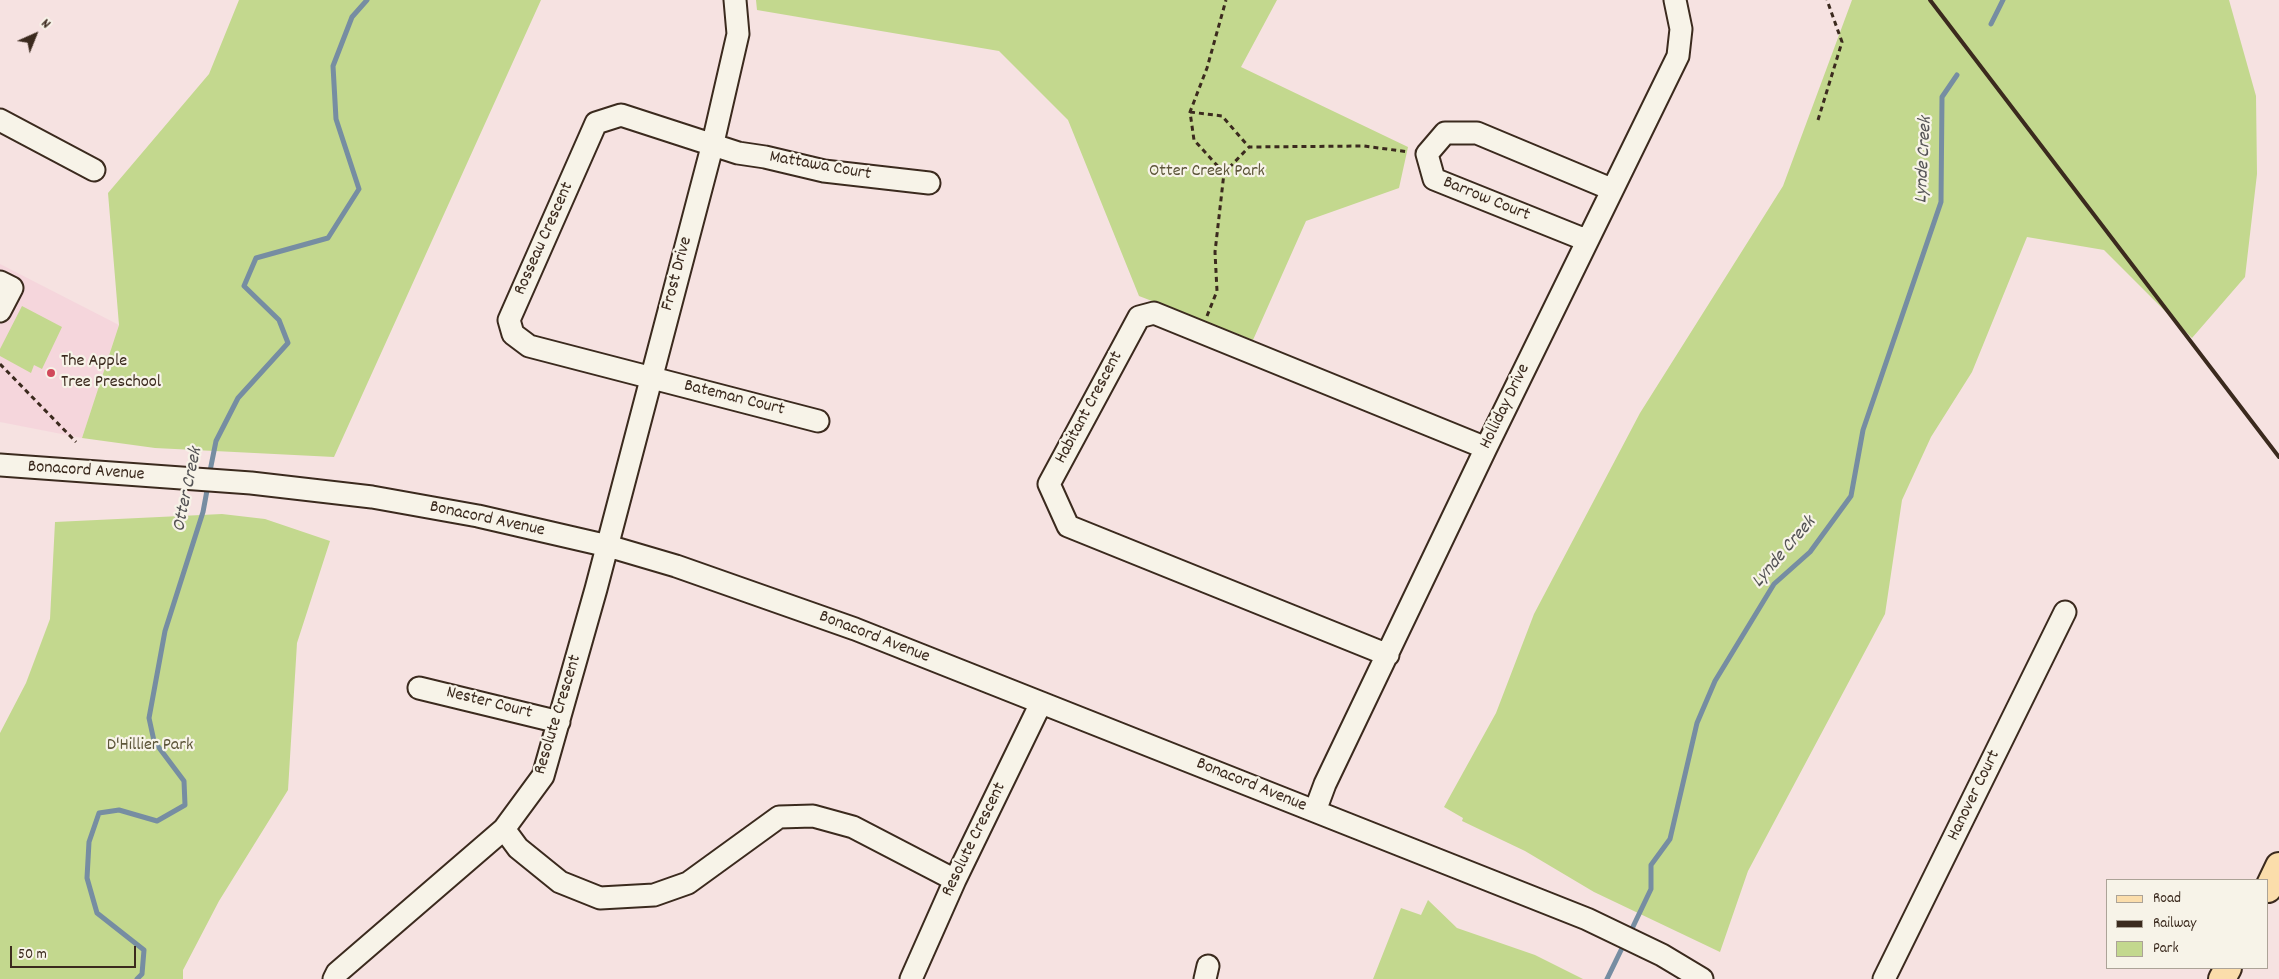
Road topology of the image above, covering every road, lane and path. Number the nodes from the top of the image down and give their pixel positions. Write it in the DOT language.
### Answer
graph roads {
  1 [pos="735,0"];
  2 [pos="1226,0"];
  3 [pos="1675,0"];
  4 [pos="1828,0"];
  5 [pos="1190,112"];
  6 [pos="0,120"];
  7 [pos="1818,120"];
  8 [pos="712,147"];
  9 [pos="1249,148"];
  10 [pos="1427,154"];
  11 [pos="94,170"];
  12 [pos="1224,173"];
  13 [pos="929,183"];
  14 [pos="1611,189"];
  15 [pos="1586,240"];
  16 [pos="0,282"];
  17 [pos="0,311"];
  18 [pos="1200,333"];
  19 [pos="0,364"];
  20 [pos="650,378"];
  21 [pos="818,420"];
  22 [pos="76,442"];
  23 [pos="1486,448"];
  24 [pos="0,465"];
  25 [pos="608,546"];
  26 [pos="2066,612"];
  27 [pos="1388,655"];
  28 [pos="419,688"];
  29 [pos="1040,703"];
  30 [pos="559,722"];
  31 [pos="1315,811"];
  32 [pos="504,830"];
  33 [pos="2279,866"];
  34 [pos="955,880"];
  35 [pos="2269,887"];
  36 [pos="334,979"];
  37 [pos="911,979"];
  38 [pos="1702,979"];
  39 [pos="1884,979"];
  1 -- 8 [label="street, Frost Drive"];
  2 -- 5 [label="path"];
  3 -- 14 [label="street, Holliday Drive"];
  4 -- 7 [label="path"];
  5 -- 9 [label="path"];
  5 -- 12 [label="path"];
  6 -- 11 [label="street"];
  8 -- 13 [label="street, Mattawa Court"];
  8 -- 20 [label="street, Frost Drive"];
  8 -- 20 [label="street, Rosseau Crescent"];
  9 -- 10 [label="path"];
  9 -- 12 [label="path"];
  10 -- 14 [label="street"];
  10 -- 15 [label="street, Barrow Court"];
  12 -- 18 [label="path"];
  14 -- 15 [label="street, Holliday Drive"];
  15 -- 23 [label="street, Holliday Drive"];
  16 -- 17 [label="street"];
  18 -- 23 [label="street, Habitant Crescent"];
  18 -- 27 [label="street, Habitant Crescent"];
  19 -- 22 [label="path"];
  20 -- 21 [label="street, Bateman Court"];
  20 -- 25 [label="street, Frost Drive"];
  23 -- 27 [label="street, Holliday Drive"];
  24 -- 25 [label="street, Bonacord Avenue"];
  25 -- 29 [label="street, Bonacord Avenue"];
  25 -- 30 [label="street, Resolute Crescent"];
  26 -- 39 [label="street, Hanover Court"];
  27 -- 31 [label="street, Holliday Drive"];
  28 -- 30 [label="street, Nester Court"];
  29 -- 31 [label="street, Bonacord Avenue"];
  29 -- 34 [label="street, Resolute Crescent"];
  30 -- 32 [label="street, Resolute Crescent"];
  31 -- 38 [label="street, Bonacord Avenue"];
  32 -- 34 [label="street"];
  32 -- 36 [label="street, Resolute Crescent"];
  33 -- 35 [label="main road"];
  34 -- 37 [label="street, Resolute Crescent"];
}
